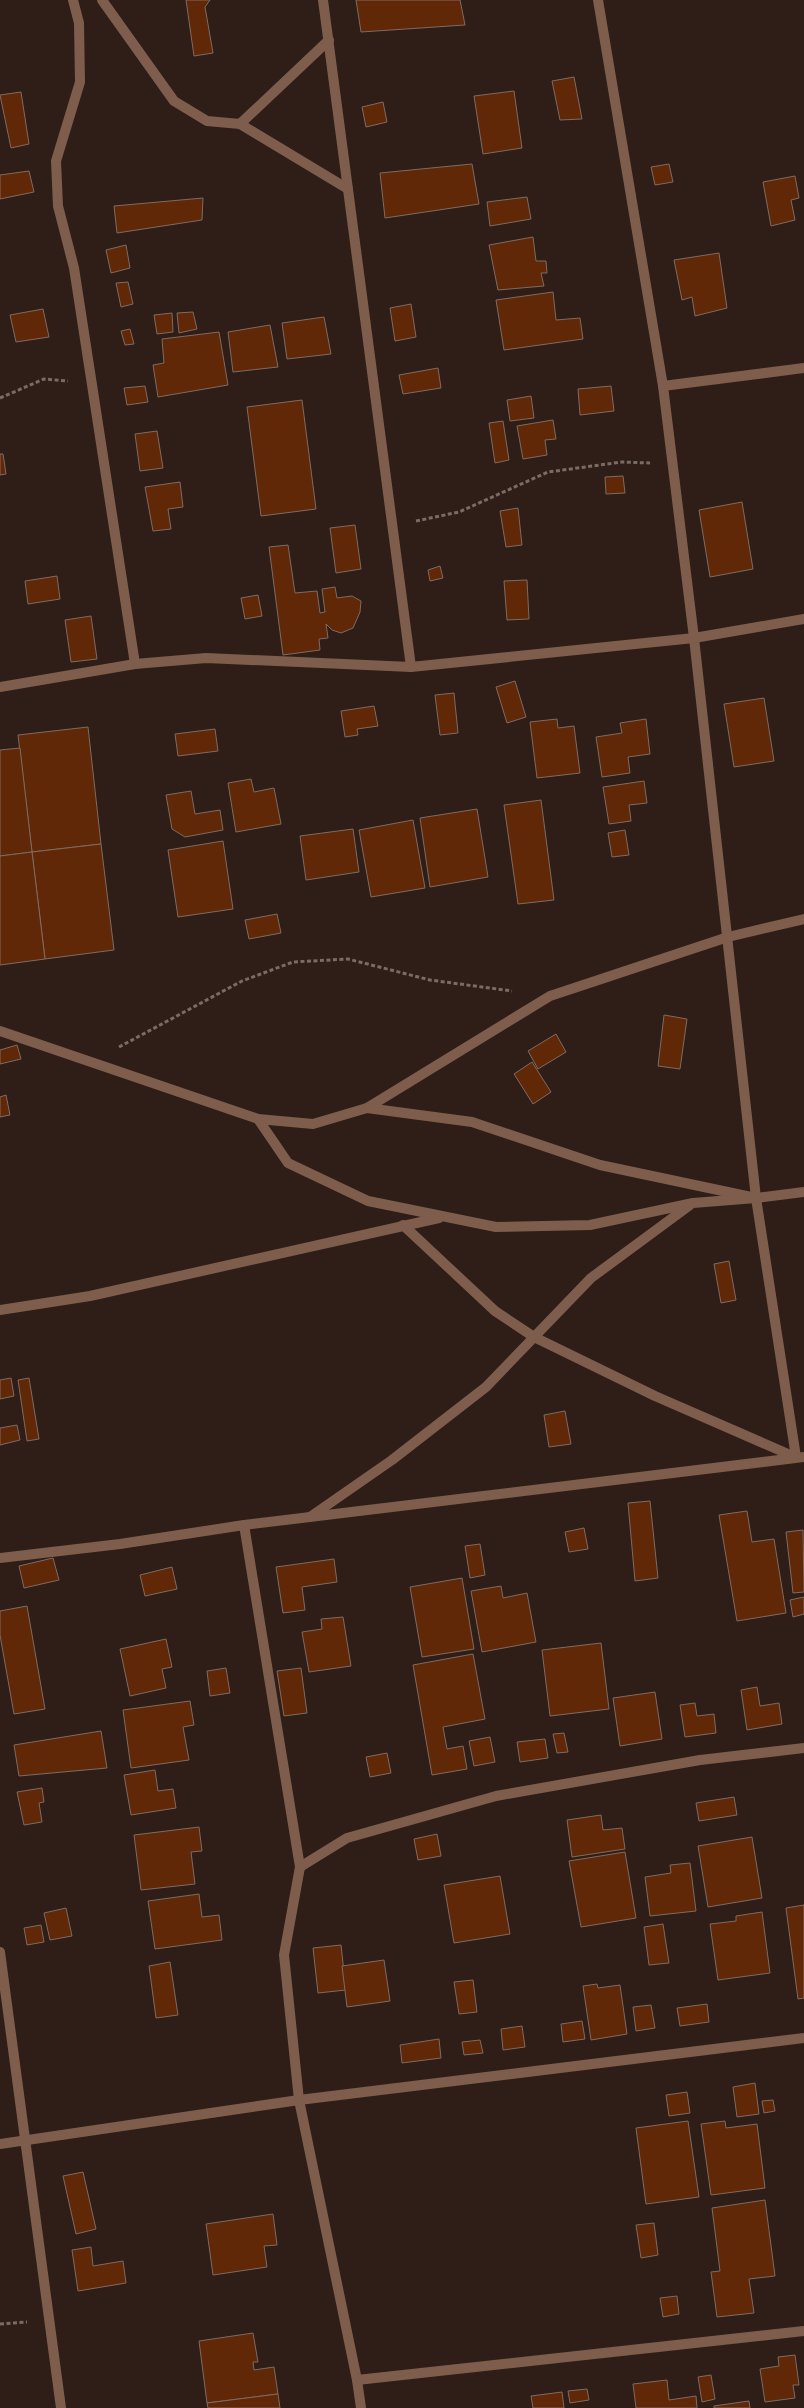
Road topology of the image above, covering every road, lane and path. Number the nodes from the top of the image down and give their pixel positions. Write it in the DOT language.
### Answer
graph roads {
  1 [pos="73,0"];
  2 [pos="102,0"];
  3 [pos="323,0"];
  4 [pos="598,0"];
  5 [pos="328,40"];
  6 [pos="240,124"];
  7 [pos="348,189"];
  8 [pos="804,368"];
  9 [pos="92,382"];
  10 [pos="663,386"];
  11 [pos="0,398"];
  12 [pos="673,464"];
  13 [pos="393,527"];
  14 [pos="804,619"];
  15 [pos="694,638"];
  16 [pos="135,664"];
  17 [pos="411,667"];
  18 [pos="0,687"];
  19 [pos="804,919"];
  20 [pos="728,937"];
  21 [pos="550,996"];
  22 [pos="0,1031"];
  23 [pos="91,1062"];
  24 [pos="367,1108"];
  25 [pos="258,1119"];
  26 [pos="804,1192"];
  27 [pos="756,1198"];
  28 [pos="693,1203"];
  29 [pos="444,1217"];
  30 [pos="403,1225"];
  31 [pos="0,1310"];
  32 [pos="534,1337"];
  33 [pos="800,1457"];
  34 [pos="308,1518"];
  35 [pos="244,1525"];
  36 [pos="0,1558"];
  37 [pos="804,1748"];
  38 [pos="300,1867"];
  39 [pos="0,1952"];
  40 [pos="804,2038"];
  41 [pos="299,2100"];
  42 [pos="26,2141"];
  43 [pos="0,2144"];
  44 [pos="804,2331"];
  45 [pos="357,2380"];
  46 [pos="61,2408"];
  47 [pos="361,2408"];
  1 -- 9 [label="street"];
  2 -- 6 [label="street"];
  3 -- 5 [label="street"];
  4 -- 10 [label="street"];
  5 -- 6 [label="street"];
  5 -- 7 [label="street"];
  6 -- 7 [label="street"];
  7 -- 13 [label="street"];
  8 -- 10 [label="street"];
  9 -- 11 [label="path"];
  9 -- 16 [label="street"];
  10 -- 12 [label="street"];
  12 -- 13 [label="path"];
  12 -- 15 [label="street"];
  13 -- 17 [label="street"];
  14 -- 15 [label="street"];
  15 -- 17 [label="street"];
  15 -- 20 [label="street"];
  16 -- 17 [label="street"];
  16 -- 18 [label="street"];
  19 -- 20 [label="street"];
  20 -- 21 [label="street"];
  20 -- 27 [label="street"];
  21 -- 23 [label="path"];
  21 -- 24 [label="street"];
  22 -- 23 [label="street"];
  23 -- 25 [label="street"];
  24 -- 25 [label="street"];
  24 -- 27 [label="street"];
  25 -- 29 [label="street"];
  26 -- 27 [label="street"];
  27 -- 28 [label="street"];
  27 -- 33 [label="street"];
  28 -- 29 [label="street"];
  28 -- 32 [label="street"];
  29 -- 30 [label="street"];
  30 -- 31 [label="street"];
  30 -- 32 [label="street"];
  32 -- 33 [label="street"];
  32 -- 34 [label="street"];
  33 -- 34 [label="street"];
  34 -- 35 [label="street"];
  35 -- 36 [label="street"];
  35 -- 38 [label="street"];
  37 -- 38 [label="street"];
  38 -- 41 [label="street"];
  39 -- 42 [label="street"];
  40 -- 41 [label="street"];
  41 -- 42 [label="street"];
  41 -- 45 [label="street"];
  42 -- 43 [label="street"];
  42 -- 46 [label="street"];
  44 -- 45 [label="street"];
  45 -- 47 [label="street"];
}
